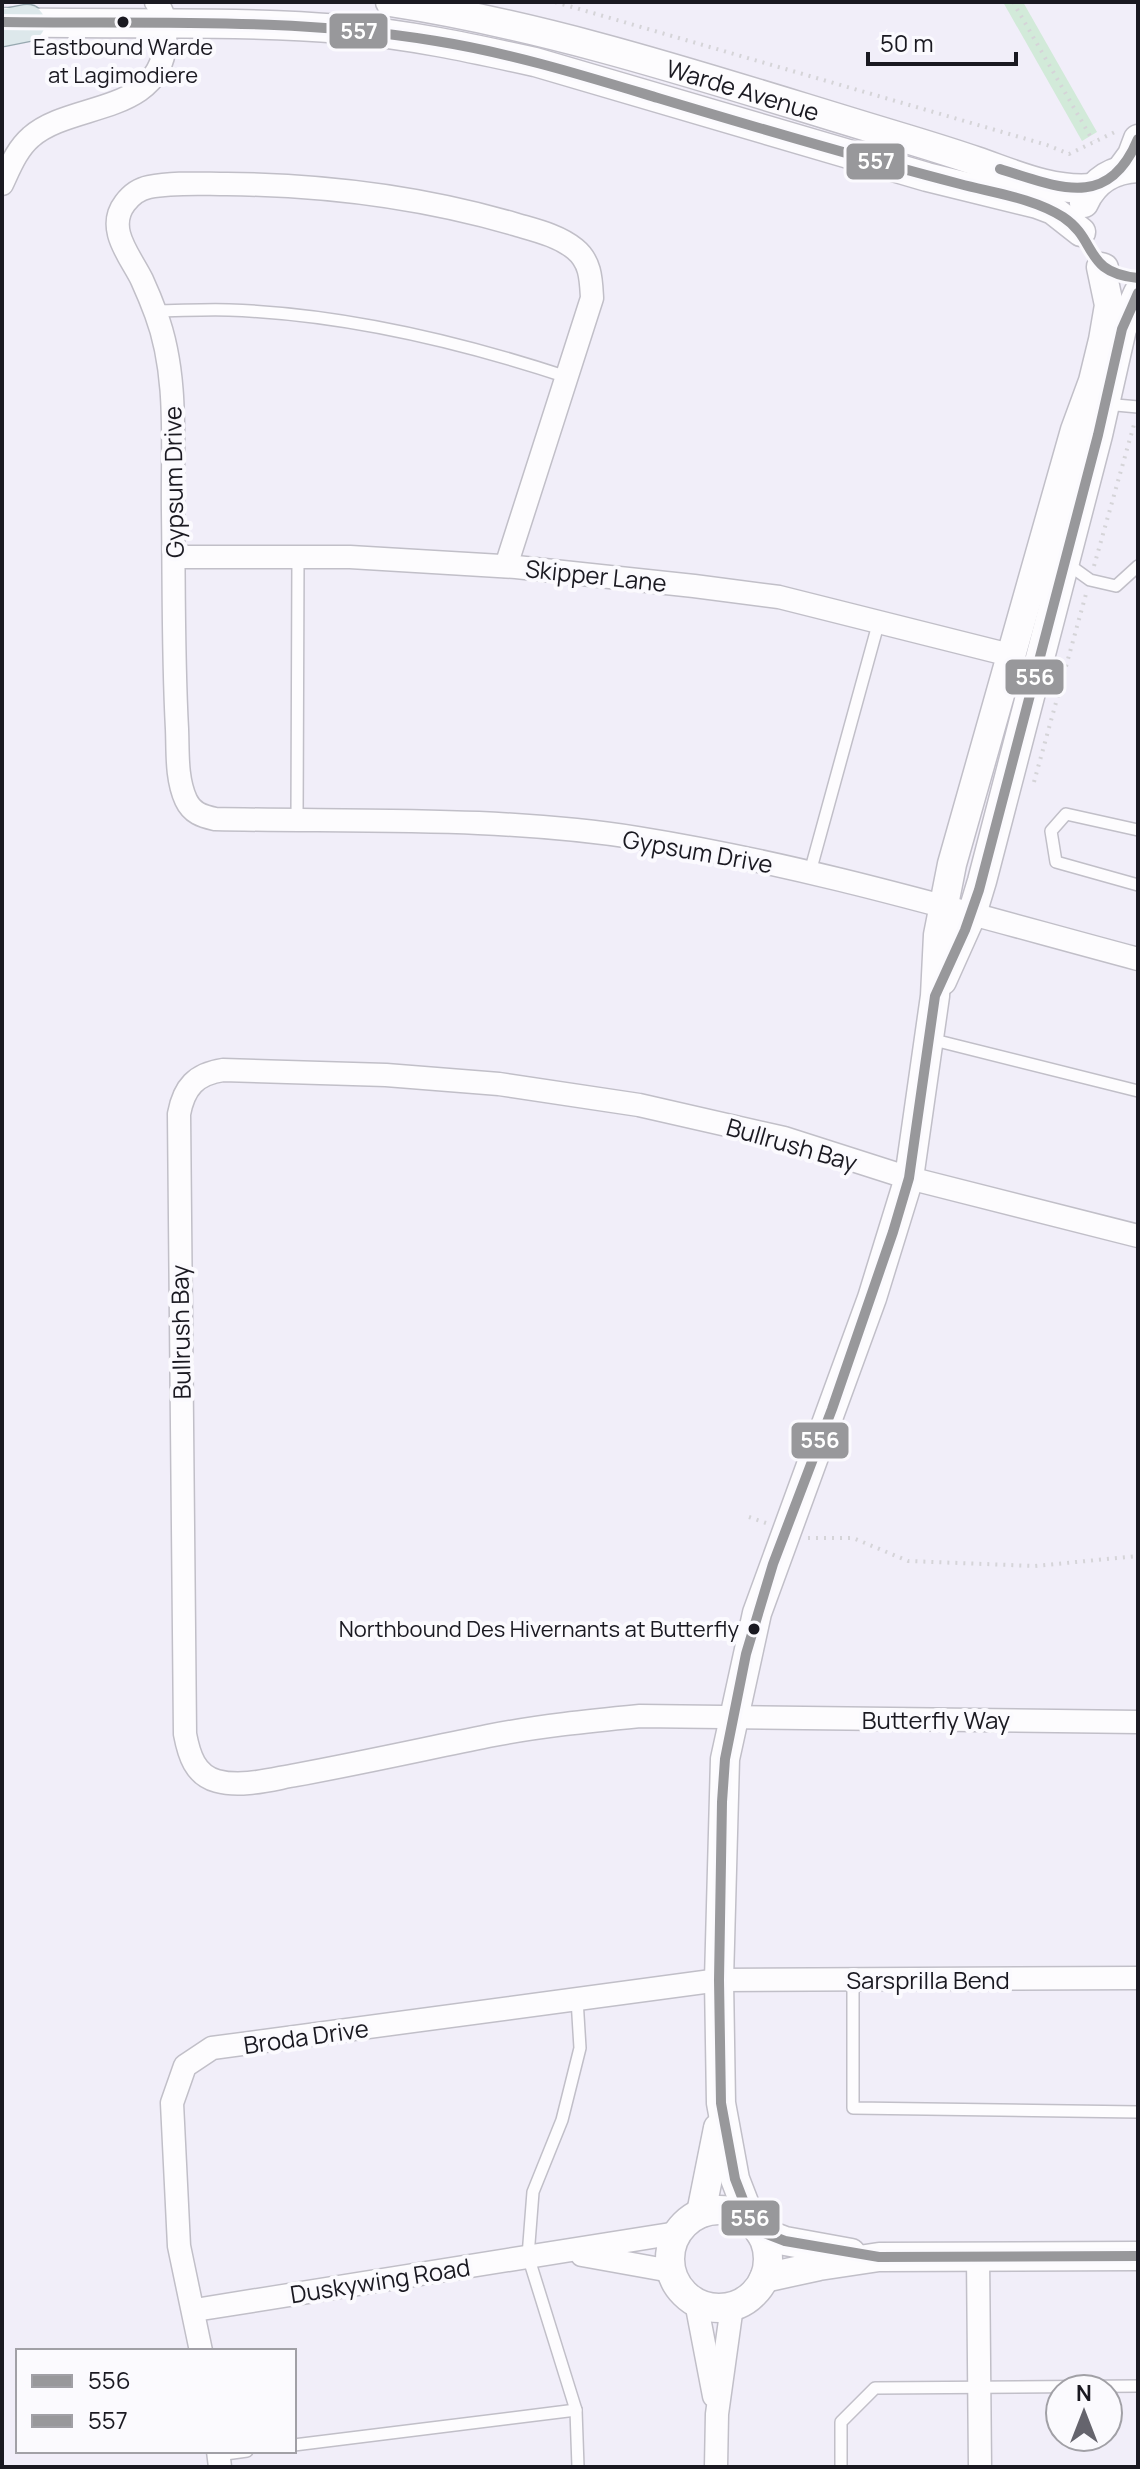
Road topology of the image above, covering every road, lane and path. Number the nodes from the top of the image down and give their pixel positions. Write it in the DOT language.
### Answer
graph roads {
  1 [pos="390,2"];
  2 [pos="555,2"];
  3 [pos="1013,2"];
  4 [pos="161,13"];
  5 [pos="10,24"];
  6 [pos="1126,134"];
  7 [pos="1093,141"];
  8 [pos="1130,169"];
  9 [pos="2,184"];
  10 [pos="1093,188"];
  11 [pos="1081,232"];
  12 [pos="1104,268"];
  13 [pos="1138,278"];
  14 [pos="1138,293"];
  15 [pos="155,311"];
  16 [pos="567,377"];
  17 [pos="1105,404"];
  18 [pos="1138,409"];
  19 [pos="174,557"];
  20 [pos="298,557"];
  21 [pos="1065,561"];
  22 [pos="506,566"];
  23 [pos="1138,566"];
  24 [pos="1090,580"];
  25 [pos="879,620"];
  26 [pos="1010,655"];
  27 [pos="1032,791"];
  28 [pos="297,820"];
  29 [pos="1138,830"];
  30 [pos="810,872"];
  31 [pos="1138,885"];
  32 [pos="944,907"];
  33 [pos="972,914"];
  34 [pos="1138,959"];
  35 [pos="935,996"];
  36 [pos="929,1038"];
  37 [pos="1138,1091"];
  38 [pos="909,1178"];
  39 [pos="1138,1236"];
  40 [pos="786,1530"];
  41 [pos="1138,1556"];
  42 [pos="733,1718"];
  43 [pos="1138,1722"];
  44 [pos="1138,1978"];
  45 [pos="853,1979"];
  46 [pos="719,1980"];
  47 [pos="577,1999"];
  48 [pos="721,2103"];
  49 [pos="1138,2112"];
  50 [pos="701,2213"];
  51 [pos="755,2227"];
  52 [pos="677,2233"];
  53 [pos="565,2252"];
  54 [pos="528,2256"];
  55 [pos="978,2256"];
  56 [pos="1138,2256"];
  57 [pos="879,2257"];
  58 [pos="671,2271"];
  59 [pos="764,2278"];
  60 [pos="696,2302"];
  61 [pos="732,2306"];
  62 [pos="195,2310"];
  63 [pos="201,2349"];
  64 [pos="1138,2386"];
  65 [pos="980,2388"];
  66 [pos="576,2410"];
  67 [pos="717,2414"];
  68 [pos="296,2445"];
  69 [pos="239,2453"];
  70 [pos="219,2458"];
  71 [pos="578,2467"];
  72 [pos="716,2467"];
  73 [pos="841,2467"];
  74 [pos="980,2467"];
  1 -- 10 [label="street, Warde Avenue"];
  2 -- 7 [label="path"];
  3 -- 7 [label="path"];
  4 -- 5 [label="street, Warde Avenue"];
  4 -- 9 [label="street"];
  4 -- 11 [label="street, Warde Avenue"];
  6 -- 7 [label="path"];
  6 -- 8 [label="street"];
  8 -- 10 [label="street"];
  10 -- 11 [label="street"];
  11 -- 12 [label="street"];
  12 -- 13 [label="street"];
  12 -- 26 [label="street"];
  14 -- 17 [label="street"];
  15 -- 16 [label="lane"];
  15 -- 16 [label="street, Gypsum Drive"];
  15 -- 19 [label="street, Gypsum Drive"];
  16 -- 22 [label="street, Gypsum Drive"];
  17 -- 18 [label="lane"];
  17 -- 21 [label="street"];
  18 -- 24 [label="path"];
  19 -- 20 [label="street, Skipper Lane"];
  19 -- 28 [label="street, Gypsum Drive"];
  20 -- 22 [label="street, Skipper Lane"];
  20 -- 28 [label="lane"];
  21 -- 24 [label="lane"];
  21 -- 33 [label="street"];
  22 -- 25 [label="street, Skipper Lane"];
  23 -- 24 [label="lane"];
  24 -- 27 [label="path"];
  25 -- 26 [label="street, Skipper Lane"];
  25 -- 30 [label="lane"];
  26 -- 32 [label="street"];
  28 -- 30 [label="street, Gypsum Drive"];
  29 -- 31 [label="lane"];
  30 -- 32 [label="street, Gypsum Drive"];
  32 -- 33 [label="street, Gypsum Drive"];
  32 -- 35 [label="street"];
  33 -- 34 [label="street, Gypsum Drive"];
  33 -- 35 [label="street"];
  35 -- 36 [label="street"];
  36 -- 37 [label="lane"];
  36 -- 38 [label="street"];
  38 -- 39 [label="street"];
  38 -- 40 [label="street"];
  38 -- 42 [label="street, Bullrush Bay"];
  40 -- 41 [label="path"];
  40 -- 42 [label="street"];
  42 -- 43 [label="street, Butterfly Way"];
  42 -- 46 [label="street"];
  44 -- 45 [label="street, Sarsprilla Bend"];
  45 -- 46 [label="street, Sarsprilla Bend"];
  45 -- 49 [label="lane"];
  46 -- 47 [label="street, Broda Drive"];
  46 -- 48 [label="street"];
  47 -- 54 [label="lane"];
  47 -- 62 [label="street, Broda Drive"];
  48 -- 50 [label="street"];
  48 -- 51 [label="street"];
  50 -- 51 [label="street"];
  50 -- 52 [label="street"];
  51 -- 57 [label="street"];
  51 -- 59 [label="street"];
  52 -- 53 [label="street, Duskywing Road"];
  52 -- 58 [label="street"];
  53 -- 54 [label="street, Duskywing Road"];
  53 -- 58 [label="street, Duskywing Road"];
  54 -- 62 [label="street, Duskywing Road"];
  54 -- 66 [label="lane"];
  55 -- 56 [label="street"];
  55 -- 57 [label="street"];
  55 -- 65 [label="street"];
  57 -- 59 [label="street"];
  58 -- 60 [label="street"];
  59 -- 61 [label="street"];
  60 -- 61 [label="street"];
  60 -- 67 [label="street"];
  61 -- 67 [label="street"];
  62 -- 63 [label="street, Broda Drive"];
  64 -- 65 [label="lane"];
  65 -- 73 [label="lane"];
  65 -- 74 [label="street"];
  66 -- 68 [label="lane"];
  66 -- 71 [label="lane"];
  67 -- 72 [label="street"];
  69 -- 70 [label="lane"];
}
